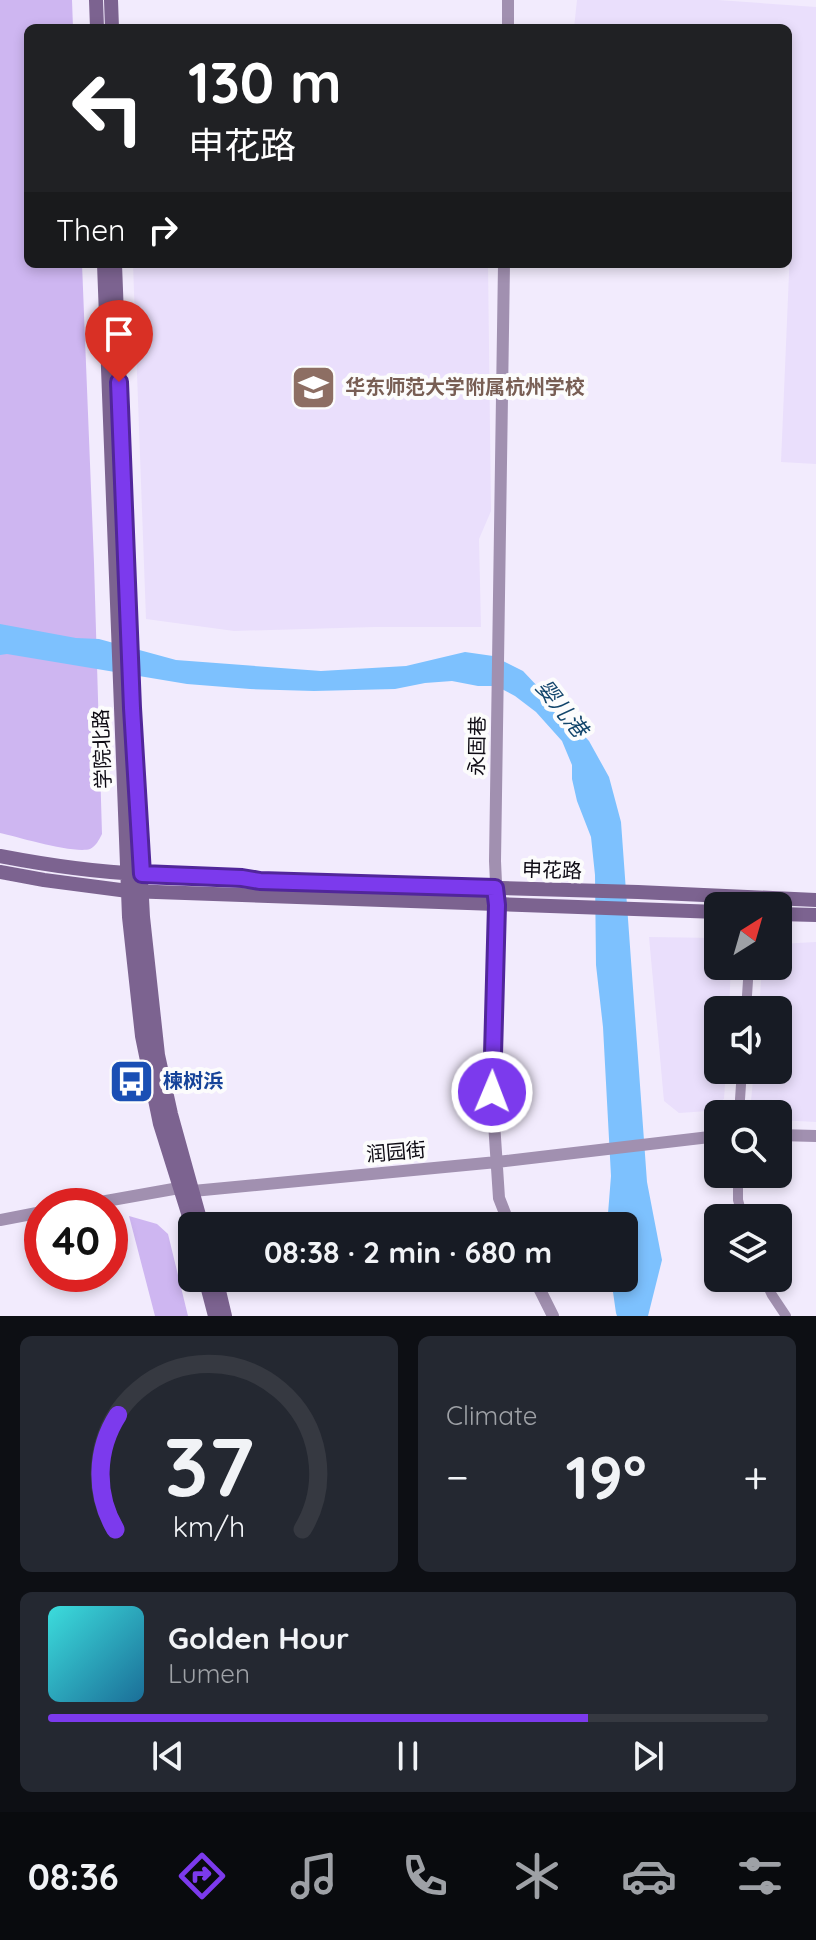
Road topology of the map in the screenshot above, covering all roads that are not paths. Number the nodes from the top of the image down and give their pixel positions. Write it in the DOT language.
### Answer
graph roads {
  1 [pos="96,0"];
  2 [pos="111,0"];
  3 [pos="508,0"];
  4 [pos="97,24"];
  5 [pos="112,24"];
  6 [pos="508,24"];
  7 [pos="104,268"];
  8 [pos="115,268"];
  9 [pos="504,268"];
  10 [pos="125,636"];
  11 [pos="0,856"];
  12 [pos="0,872"];
  13 [pos="134,874"];
  14 [pos="495,888"];
  15 [pos="136,892"];
  16 [pos="816,900"];
  17 [pos="497,905"];
  18 [pos="704,911"];
  19 [pos="792,914"];
  20 [pos="816,915"];
  21 [pos="792,1135"];
  22 [pos="816,1136"];
  23 [pos="704,1138"];
  24 [pos="497,1162"];
  25 [pos="186,1190"];
  26 [pos="128,1199"];
  27 [pos="190,1212"];
  28 [pos="196,1212"];
  29 [pos="504,1212"];
  30 [pos="24,1215"];
  31 [pos="0,1220"];
  32 [pos="209,1292"];
  33 [pos="219,1292"];
  34 [pos="541,1292"];
  35 [pos="771,1292"];
  36 [pos="215,1316"];
  37 [pos="225,1316"];
  38 [pos="553,1316"];
  39 [pos="786,1316"];
  1 -- 4 [label="main road"];
  2 -- 5 [label="main road"];
  3 -- 6 [label="street"];
  7 -- 10 [label="main road, 学院北路"];
  8 -- 10 [label="main road, 学院北路"];
  9 -- 14 [label="street, 永固巷"];
  10 -- 13 [label="main road, 学院北路"];
  10 -- 13 [label="main road, 学院北路"];
  11 -- 13 [label="main road, 申花路"];
  12 -- 15 [label="main road, 申花路"];
  13 -- 14 [label="main road, 申花路"];
  13 -- 15 [label="main road, 学院北路"];
  14 -- 16 [label="main road, 申花路"];
  14 -- 17 [label="street, 永固巷"];
  15 -- 17 [label="main road, 申花路"];
  15 -- 25 [label="main road, 学院北路"];
  17 -- 18 [label="main road, 申花路"];
  17 -- 24 [label="street, 永固巷"];
  19 -- 20 [label="main road"];
  21 -- 22 [label="street"];
  23 -- 24 [label="street, 润园街"];
  24 -- 25 [label="street, 润园街"];
  24 -- 29 [label="street, 永固巷"];
  25 -- 26 [label="street, 润园街"];
  25 -- 27 [label="main road, 学院北路"];
  25 -- 28 [label="main road, 学院北路"];
  30 -- 31 [label="street"];
  32 -- 36 [label="main road"];
  33 -- 37 [label="main road"];
  34 -- 38 [label="street"];
  35 -- 39 [label="street"];
}
